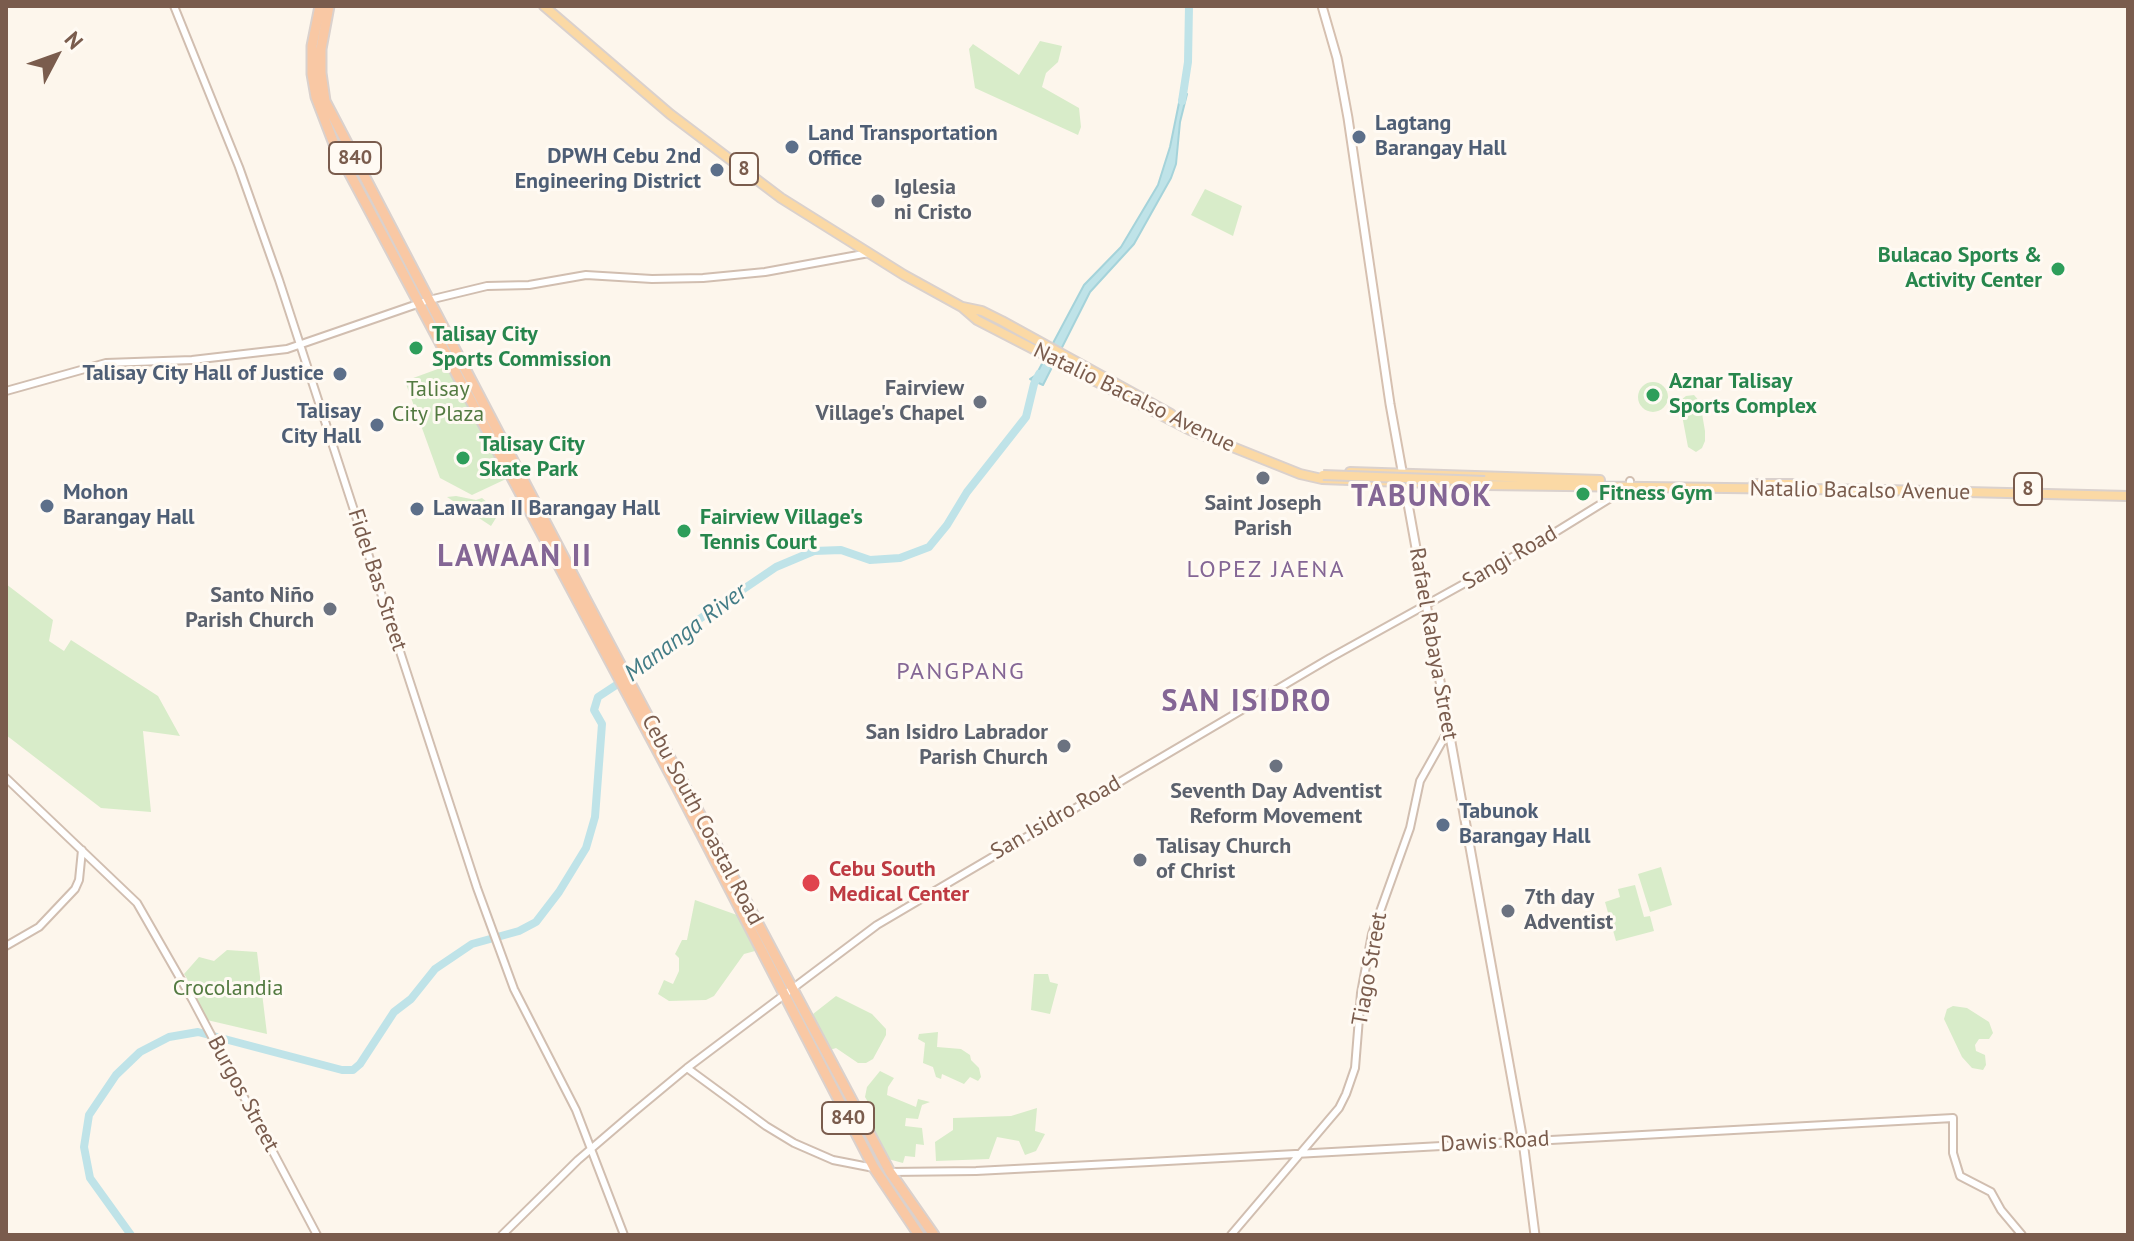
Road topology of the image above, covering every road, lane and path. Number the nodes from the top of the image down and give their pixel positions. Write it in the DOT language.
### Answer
graph roads {
  1 [pos="174,6"];
  2 [pos="320,6"];
  3 [pos="329,6"];
  4 [pos="544,6"];
  5 [pos="1322,6"];
  6 [pos="869,253"];
  7 [pos="424,302"];
  8 [pos="962,307"];
  9 [pos="301,345"];
  10 [pos="6,391"];
  11 [pos="1131,396"];
  12 [pos="1316,475"];
  13 [pos="1405,478"];
  14 [pos="1496,480"];
  15 [pos="1630,484"];
  16 [pos="2128,493"];
  17 [pos="1426,604"];
  18 [pos="1448,731"];
  19 [pos="6,778"];
  20 [pos="82,850"];
  21 [pos="6,946"];
  22 [pos="788,992"];
  23 [pos="687,1068"];
  24 [pos="1523,1141"];
  25 [pos="591,1148"];
  26 [pos="1298,1154"];
  27 [pos="874,1168"];
  28 [pos="890,1172"];
  29 [pos="317,1235"];
  30 [pos="502,1235"];
  31 [pos="624,1235"];
  32 [pos="919,1235"];
  33 [pos="934,1235"];
  34 [pos="1231,1235"];
  35 [pos="1535,1235"];
  36 [pos="2022,1235"];
  1 -- 9 [label="street, Fidel Bas Street"];
  2 -- 7 [label="highway, Cebu South Coastal Road / 840"];
  3 -- 7 [label="highway, Cebu South Coastal Road / 840"];
  4 -- 6 [label="main road, Natalio Bacalso Avenue / 8"];
  5 -- 13 [label="main road, Rafael Rabaya Street"];
  6 -- 7 [label="street"];
  6 -- 8 [label="main road, Natalio Bacalso Avenue / 8"];
  7 -- 9 [label="street"];
  7 -- 22 [label="highway, Cebu South Coastal Road / 840"];
  8 -- 11 [label="main road, Natalio Bacalso Avenue / 8"];
  8 -- 11 [label="main road, Natalio Bacalso Avenue / 8"];
  9 -- 10 [label="street"];
  9 -- 25 [label="street, Fidel Bas Street"];
  11 -- 12 [label="main road, Natalio Bacalso Avenue / 8"];
  12 -- 13 [label="main road, Natalio Bacalso Avenue"];
  12 -- 14 [label="main road, Natalio Bacalso Avenue / 8, bridge"];
  13 -- 14 [label="main road, Natalio Bacalso Avenue"];
  13 -- 17 [label="main road, Rafael Rabaya Street"];
  14 -- 15 [label="main road, Natalio Bacalso Avenue / 8"];
  15 -- 16 [label="main road, Natalio Bacalso Avenue / 8"];
  15 -- 17 [label="street, Sangi Road"];
  17 -- 18 [label="main road, Rafael Rabaya Street"];
  17 -- 22 [label="street, San Isidro Road"];
  18 -- 24 [label="main road, Rafael Rabaya Street"];
  18 -- 26 [label="street, Tiago Street"];
  19 -- 20 [label="street, Burgos Street"];
  20 -- 21 [label="street"];
  20 -- 29 [label="street, Burgos Street"];
  22 -- 23 [label="street, San Isidro Road"];
  22 -- 27 [label="highway, Cebu South Coastal Road / 840"];
  22 -- 28 [label="highway, Cebu South Coastal Road / 840"];
  23 -- 25 [label="street, San Isidro Road"];
  23 -- 27 [label="street"];
  24 -- 26 [label="street, Dawis Road"];
  24 -- 35 [label="main road, Rafael Rabaya Street"];
  24 -- 36 [label="street, Dawis Road"];
  25 -- 30 [label="street, San Isidro Road"];
  25 -- 31 [label="street, Fidel Bas Street"];
  26 -- 28 [label="street, Dawis Road"];
  26 -- 34 [label="street, Tiago Street"];
  27 -- 32 [label="highway, Cebu South Coastal Road / 840"];
  28 -- 33 [label="highway, Cebu South Coastal Road / 840"];
}
